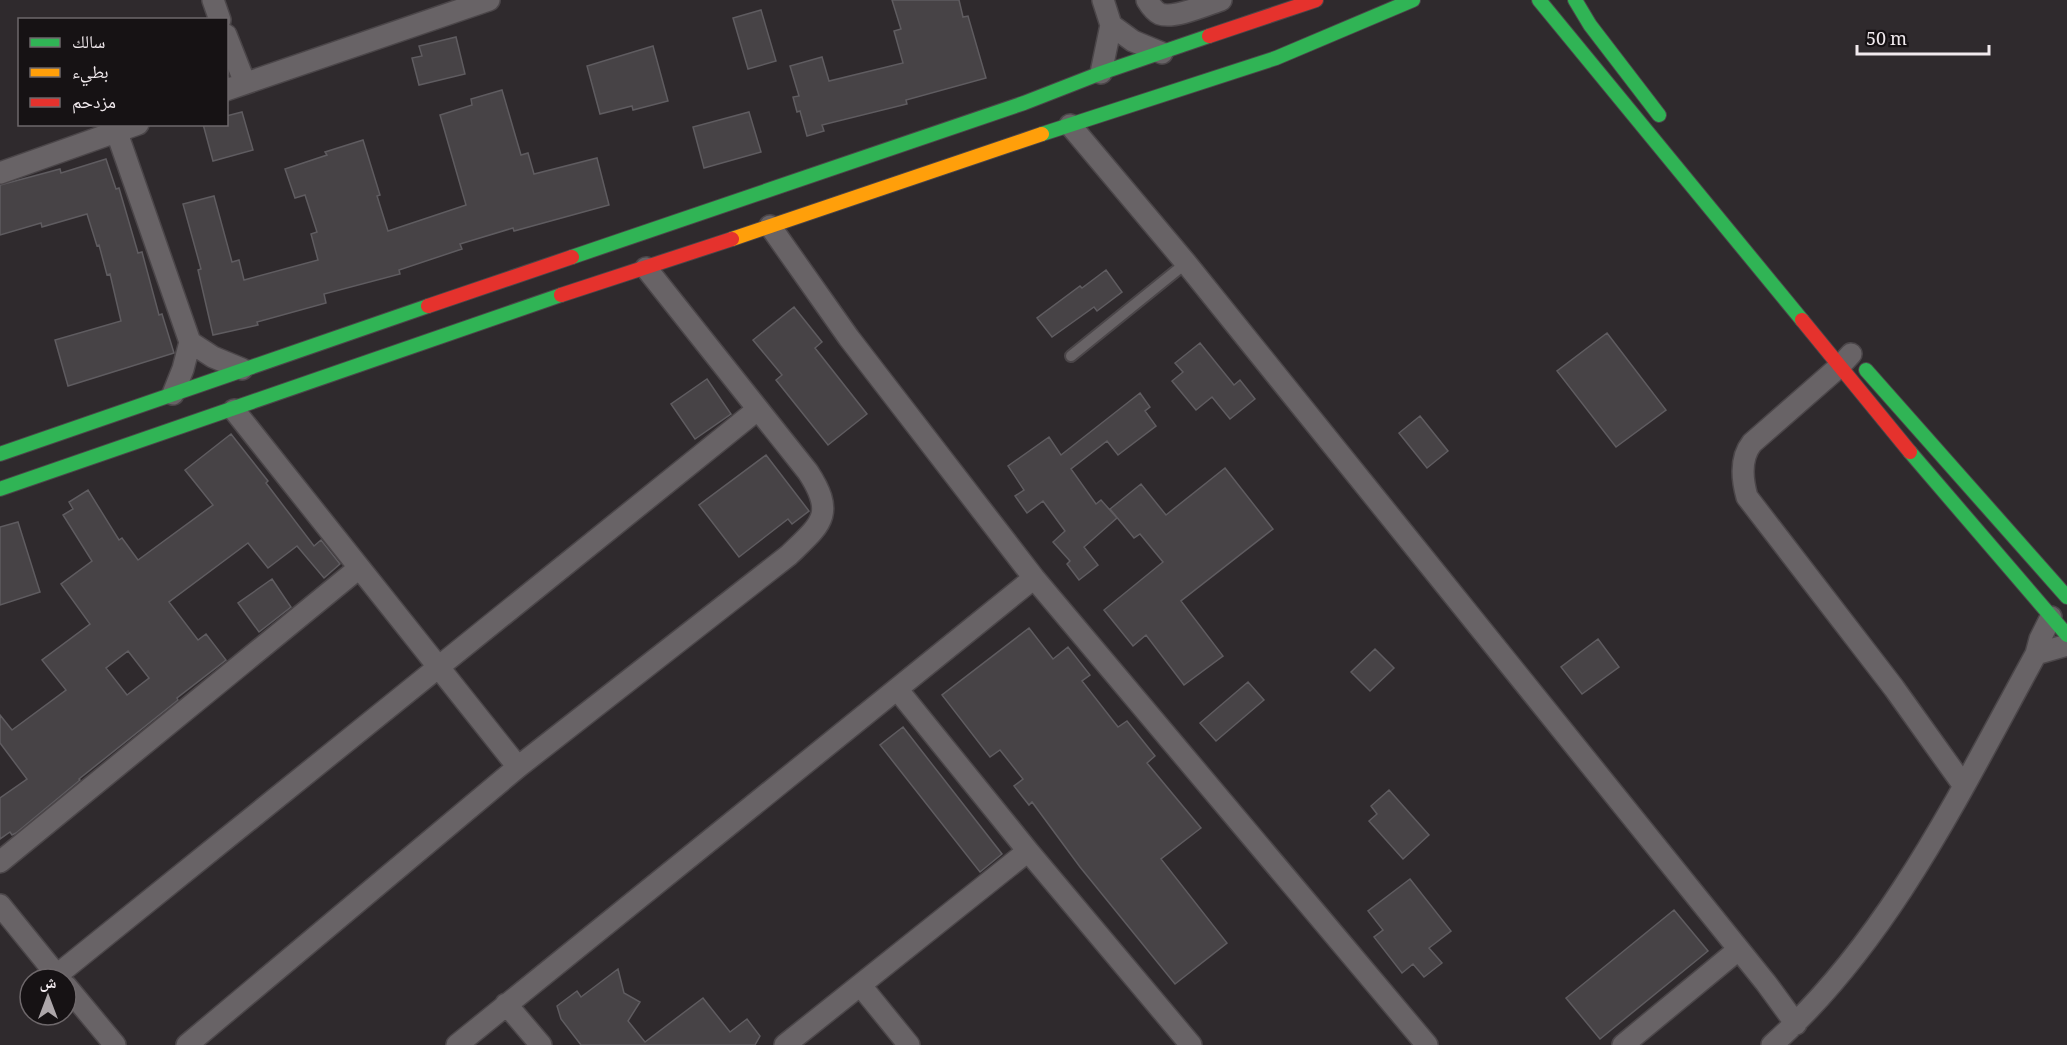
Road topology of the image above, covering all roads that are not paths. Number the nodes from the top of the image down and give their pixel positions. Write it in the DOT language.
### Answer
graph roads {
  1 [pos="213,0"];
  2 [pos="489,0"];
  3 [pos="1103,0"];
  4 [pos="1147,0"];
  5 [pos="1221,0"];
  6 [pos="1316,0"];
  7 [pos="1413,0"];
  8 [pos="1539,0"];
  9 [pos="1575,0"];
  10 [pos="219,18"];
  11 [pos="1111,25"];
  12 [pos="228,45"];
  13 [pos="1162,53"];
  14 [pos="1101,73"];
  15 [pos="236,87"];
  16 [pos="1664,121"];
  17 [pos="1070,125"];
  18 [pos="133,126"];
  19 [pos="117,133"];
  20 [pos="0,173"];
  21 [pos="770,226"];
  22 [pos="1186,263"];
  23 [pos="646,268"];
  24 [pos="480,306"];
  25 [pos="190,342"];
  26 [pos="1845,355"];
  27 [pos="1071,356"];
  28 [pos="242,369"];
  29 [pos="173,394"];
  30 [pos="234,410"];
  31 [pos="757,410"];
  32 [pos="0,454"];
  33 [pos="0,489"];
  34 [pos="359,568"];
  35 [pos="1034,578"];
  36 [pos="2067,597"];
  37 [pos="2067,603"];
  38 [pos="2051,617"];
  39 [pos="2067,635"];
  40 [pos="2067,645"];
  41 [pos="2036,654"];
  42 [pos="439,666"];
  43 [pos="897,689"];
  44 [pos="518,767"];
  45 [pos="1964,786"];
  46 [pos="1028,851"];
  47 [pos="0,862"];
  48 [pos="0,905"];
  49 [pos="1738,950"];
  50 [pos="50,967"];
  51 [pos="76,967"];
  52 [pos="861,986"];
  53 [pos="78,1001"];
  54 [pos="506,1004"];
  55 [pos="1796,1024"];
  56 [pos="114,1045"];
  57 [pos="187,1045"];
  58 [pos="457,1045"];
  59 [pos="541,1045"];
  60 [pos="785,1045"];
  61 [pos="909,1045"];
  62 [pos="1191,1045"];
  63 [pos="1427,1045"];
  64 [pos="1623,1045"];
  65 [pos="1773,1045"];
  1 -- 10 [label="street"];
  2 -- 15 [label="street"];
  3 -- 11 [label="street"];
  4 -- 5 [label="street"];
  6 -- 13 [label="street"];
  7 -- 17 [label="street"];
  8 -- 26 [label="street"];
  9 -- 16 [label="street"];
  11 -- 13 [label="street"];
  11 -- 14 [label="street"];
  12 -- 15 [label="street"];
  13 -- 14 [label="street"];
  14 -- 24 [label="street"];
  17 -- 21 [label="street"];
  17 -- 22 [label="street"];
  18 -- 19 [label="street"];
  19 -- 20 [label="street"];
  19 -- 25 [label="street"];
  21 -- 23 [label="street"];
  21 -- 35 [label="street"];
  22 -- 27 [label="lane"];
  22 -- 49 [label="street"];
  23 -- 24 [label="street"];
  23 -- 31 [label="street"];
  24 -- 28 [label="street"];
  24 -- 30 [label="street"];
  25 -- 28 [label="street"];
  25 -- 29 [label="street"];
  26 -- 36 [label="street"];
  26 -- 38 [label="street"];
  26 -- 45 [label="street"];
  28 -- 29 [label="street"];
  29 -- 32 [label="street"];
  30 -- 33 [label="street"];
  30 -- 34 [label="street"];
  31 -- 42 [label="street"];
  31 -- 44 [label="street"];
  34 -- 42 [label="street"];
  34 -- 47 [label="street"];
  35 -- 43 [label="street"];
  35 -- 63 [label="street"];
  37 -- 38 [label="street"];
  38 -- 39 [label="street"];
  38 -- 41 [label="street"];
  40 -- 41 [label="street"];
  41 -- 45 [label="street"];
  42 -- 44 [label="street"];
  42 -- 51 [label="street"];
  43 -- 46 [label="street"];
  43 -- 54 [label="street"];
  44 -- 57 [label="street"];
  45 -- 55 [label="street"];
  46 -- 52 [label="street"];
  46 -- 62 [label="street"];
  48 -- 50 [label="street"];
  49 -- 55 [label="street"];
  49 -- 64 [label="street"];
  52 -- 60 [label="street"];
  52 -- 61 [label="street"];
  53 -- 56 [label="street"];
  54 -- 58 [label="street"];
  54 -- 59 [label="street"];
  55 -- 65 [label="street"];
}
